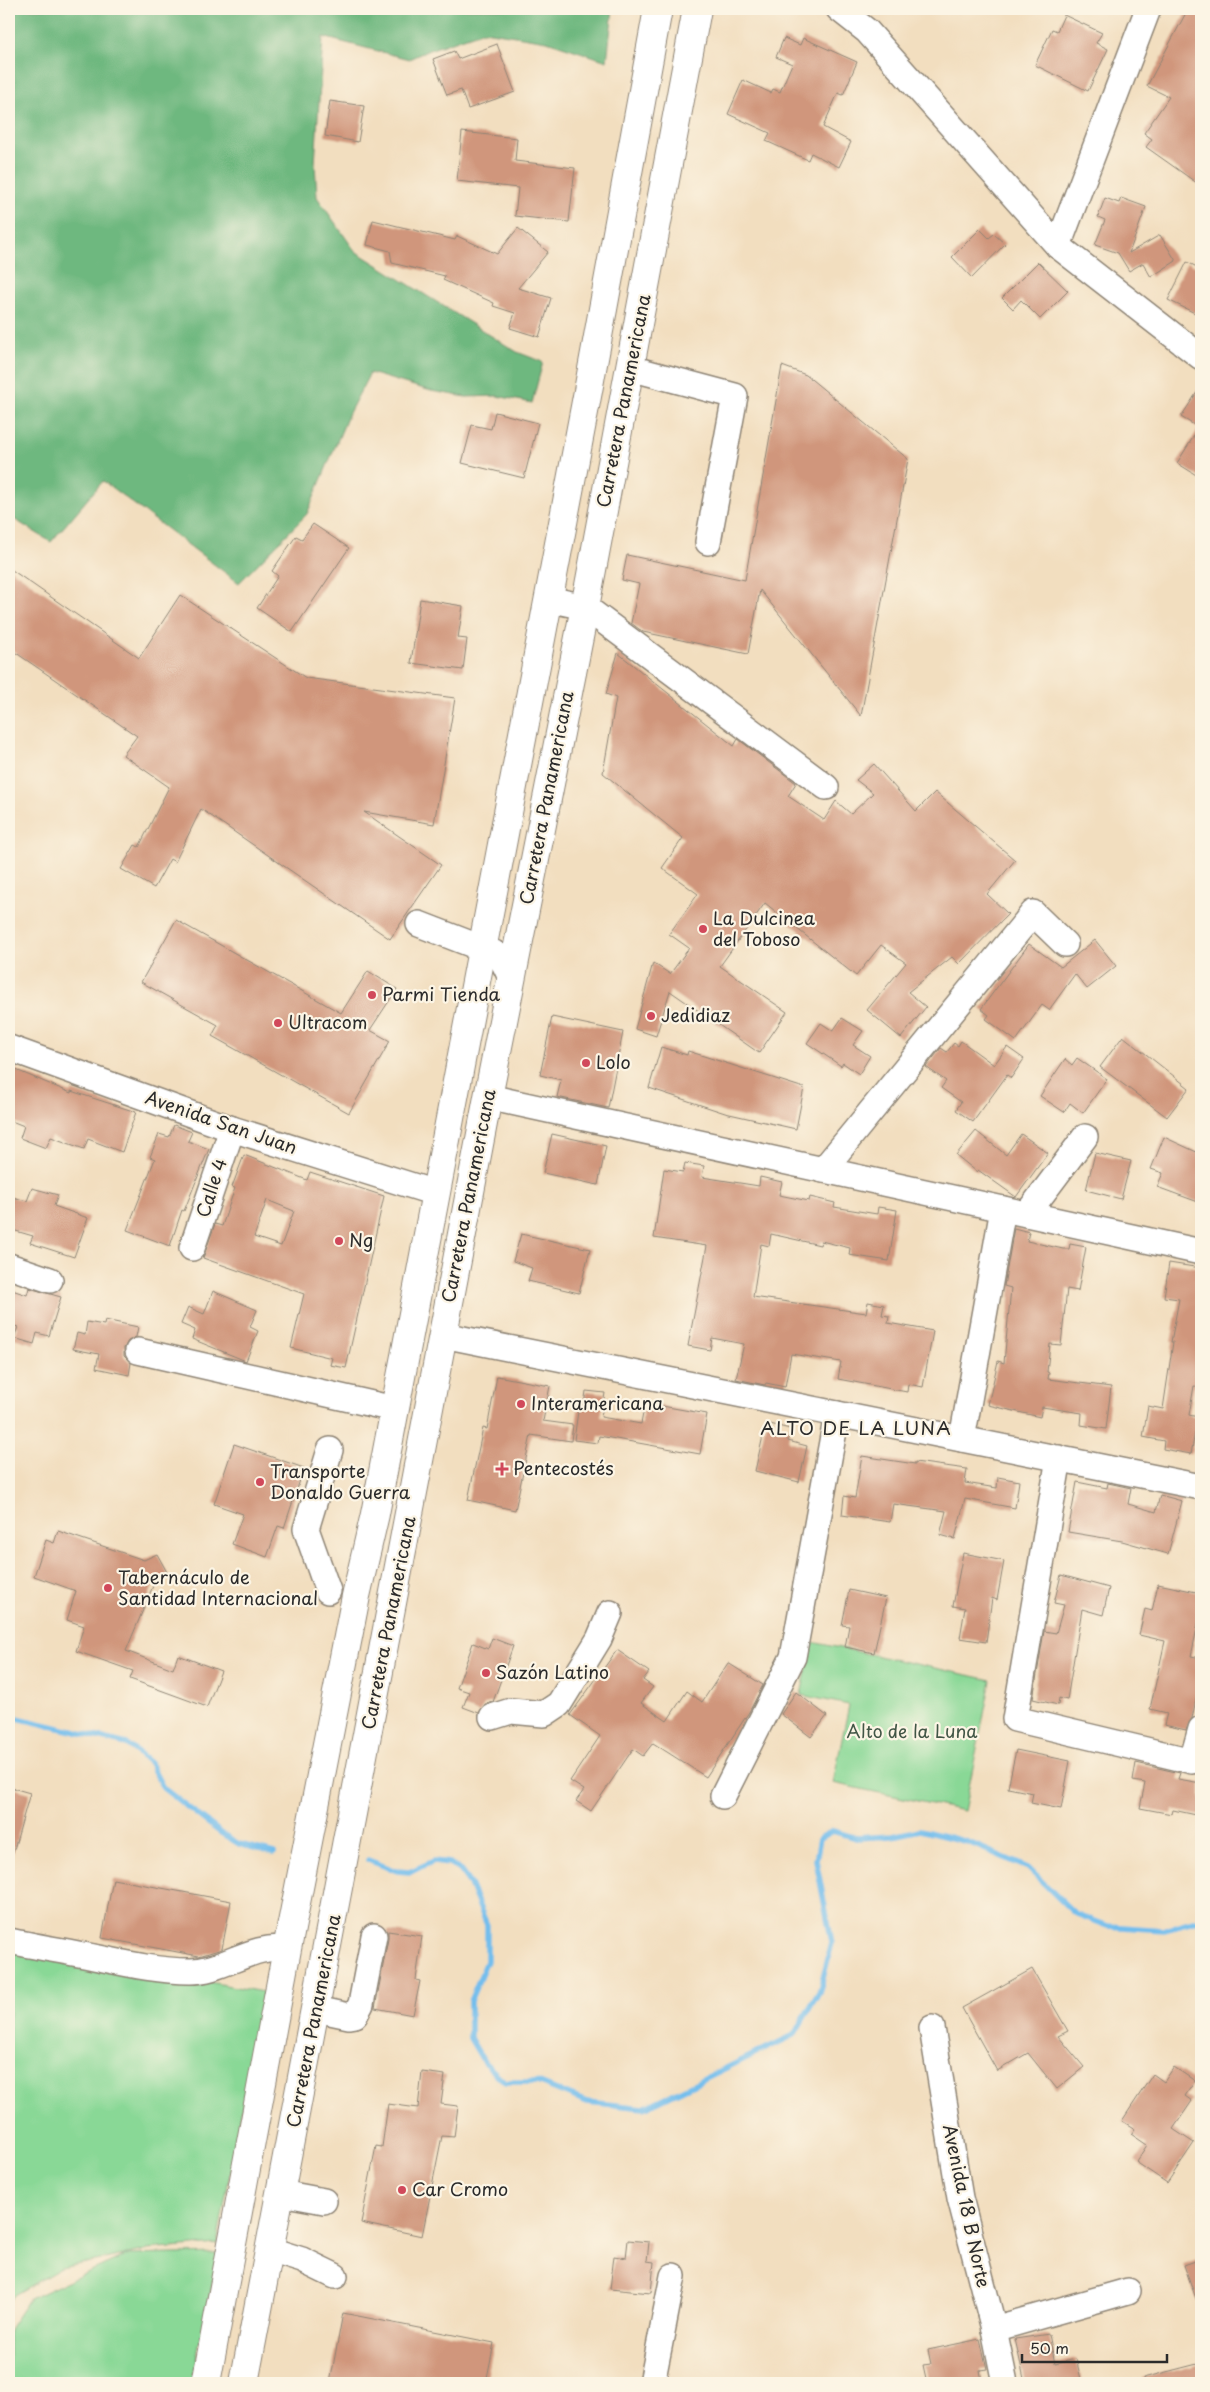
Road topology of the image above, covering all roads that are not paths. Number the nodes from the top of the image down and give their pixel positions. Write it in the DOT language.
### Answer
graph roads {
  1 [pos="658,9"];
  2 [pos="697,9"];
  3 [pos="839,9"];
  4 [pos="1148,9"];
  5 [pos="1058,246"];
  6 [pos="1201,357"];
  7 [pos="630,368"];
  8 [pos="708,542"];
  9 [pos="548,599"];
  10 [pos="585,606"];
  11 [pos="826,787"];
  12 [pos="419,924"];
  13 [pos="1065,944"];
  14 [pos="482,948"];
  15 [pos="511,978"];
  16 [pos="9,1048"];
  17 [pos="488,1097"];
  18 [pos="232,1129"];
  19 [pos="1085,1137"];
  20 [pos="823,1170"];
  21 [pos="435,1193"];
  22 [pos="1015,1212"];
  23 [pos="430,1220"];
  24 [pos="192,1248"];
  25 [pos="1201,1252"];
  26 [pos="9,1266"];
  27 [pos="50,1280"];
  28 [pos="443,1335"];
  29 [pos="138,1351"];
  30 [pos="394,1409"];
  31 [pos="836,1414"];
  32 [pos="962,1439"];
  33 [pos="330,1450"];
  34 [pos="1059,1458"];
  35 [pos="1201,1487"];
  36 [pos="375,1514"];
  37 [pos="328,1591"];
  38 [pos="610,1614"];
  39 [pos="492,1718"];
  40 [pos="1201,1729"];
  41 [pos="723,1796"];
  42 [pos="374,1936"];
  43 [pos="9,1941"];
  44 [pos="287,1950"];
  45 [pos="316,2009"];
  46 [pos="932,2028"];
  47 [pos="281,2193"];
  48 [pos="324,2201"];
  49 [pos="270,2250"];
  50 [pos="335,2276"];
  51 [pos="673,2276"];
  52 [pos="1128,2291"];
  53 [pos="994,2330"];
  54 [pos="206,2383"];
  55 [pos="244,2383"];
  56 [pos="652,2383"];
  57 [pos="1005,2383"];
  1 -- 9 [label="highway, Carretera Panamericana"];
  2 -- 7 [label="highway, Carretera Panamericana"];
  3 -- 5 [label="street"];
  4 -- 5 [label="street"];
  5 -- 6 [label="street"];
  7 -- 8 [label="street"];
  7 -- 10 [label="highway, Carretera Panamericana"];
  9 -- 10 [label="street"];
  9 -- 14 [label="highway, Carretera Panamericana"];
  10 -- 11 [label="street"];
  10 -- 15 [label="highway, Carretera Panamericana"];
  12 -- 14 [label="street"];
  13 -- 20 [label="street"];
  14 -- 15 [label="street"];
  14 -- 21 [label="highway, Carretera Panamericana"];
  15 -- 17 [label="highway, Carretera Panamericana"];
  16 -- 18 [label="street, Avenida San Juan"];
  17 -- 20 [label="street"];
  17 -- 28 [label="highway, Carretera Panamericana"];
  18 -- 21 [label="street, Avenida San Juan"];
  18 -- 24 [label="street, Calle 4"];
  19 -- 22 [label="street"];
  20 -- 22 [label="street"];
  21 -- 23 [label="highway, Carretera Panamericana"];
  22 -- 25 [label="street"];
  22 -- 32 [label="street"];
  23 -- 28 [label="highway"];
  23 -- 30 [label="highway, Carretera Panamericana"];
  26 -- 27 [label="street"];
  28 -- 31 [label="street"];
  28 -- 36 [label="highway"];
  28 -- 45 [label="highway, Carretera Panamericana"];
  29 -- 30 [label="street"];
  30 -- 36 [label="highway, Carretera Panamericana"];
  31 -- 32 [label="street"];
  31 -- 41 [label="street"];
  32 -- 34 [label="street"];
  33 -- 37 [label="street"];
  34 -- 35 [label="street"];
  34 -- 40 [label="street"];
  36 -- 44 [label="highway, Carretera Panamericana"];
  38 -- 39 [label="street"];
  42 -- 45 [label="street"];
  43 -- 44 [label="street"];
  44 -- 54 [label="highway, Carretera Panamericana"];
  45 -- 47 [label="highway, Carretera Panamericana"];
  46 -- 53 [label="street, Avenida 18 B Norte"];
  47 -- 48 [label="street"];
  47 -- 49 [label="highway, Carretera Panamericana"];
  49 -- 50 [label="street"];
  49 -- 55 [label="highway, Carretera Panamericana"];
  51 -- 56 [label="street"];
  52 -- 53 [label="street"];
  53 -- 57 [label="street, Avenida 18 B Norte"];
}
